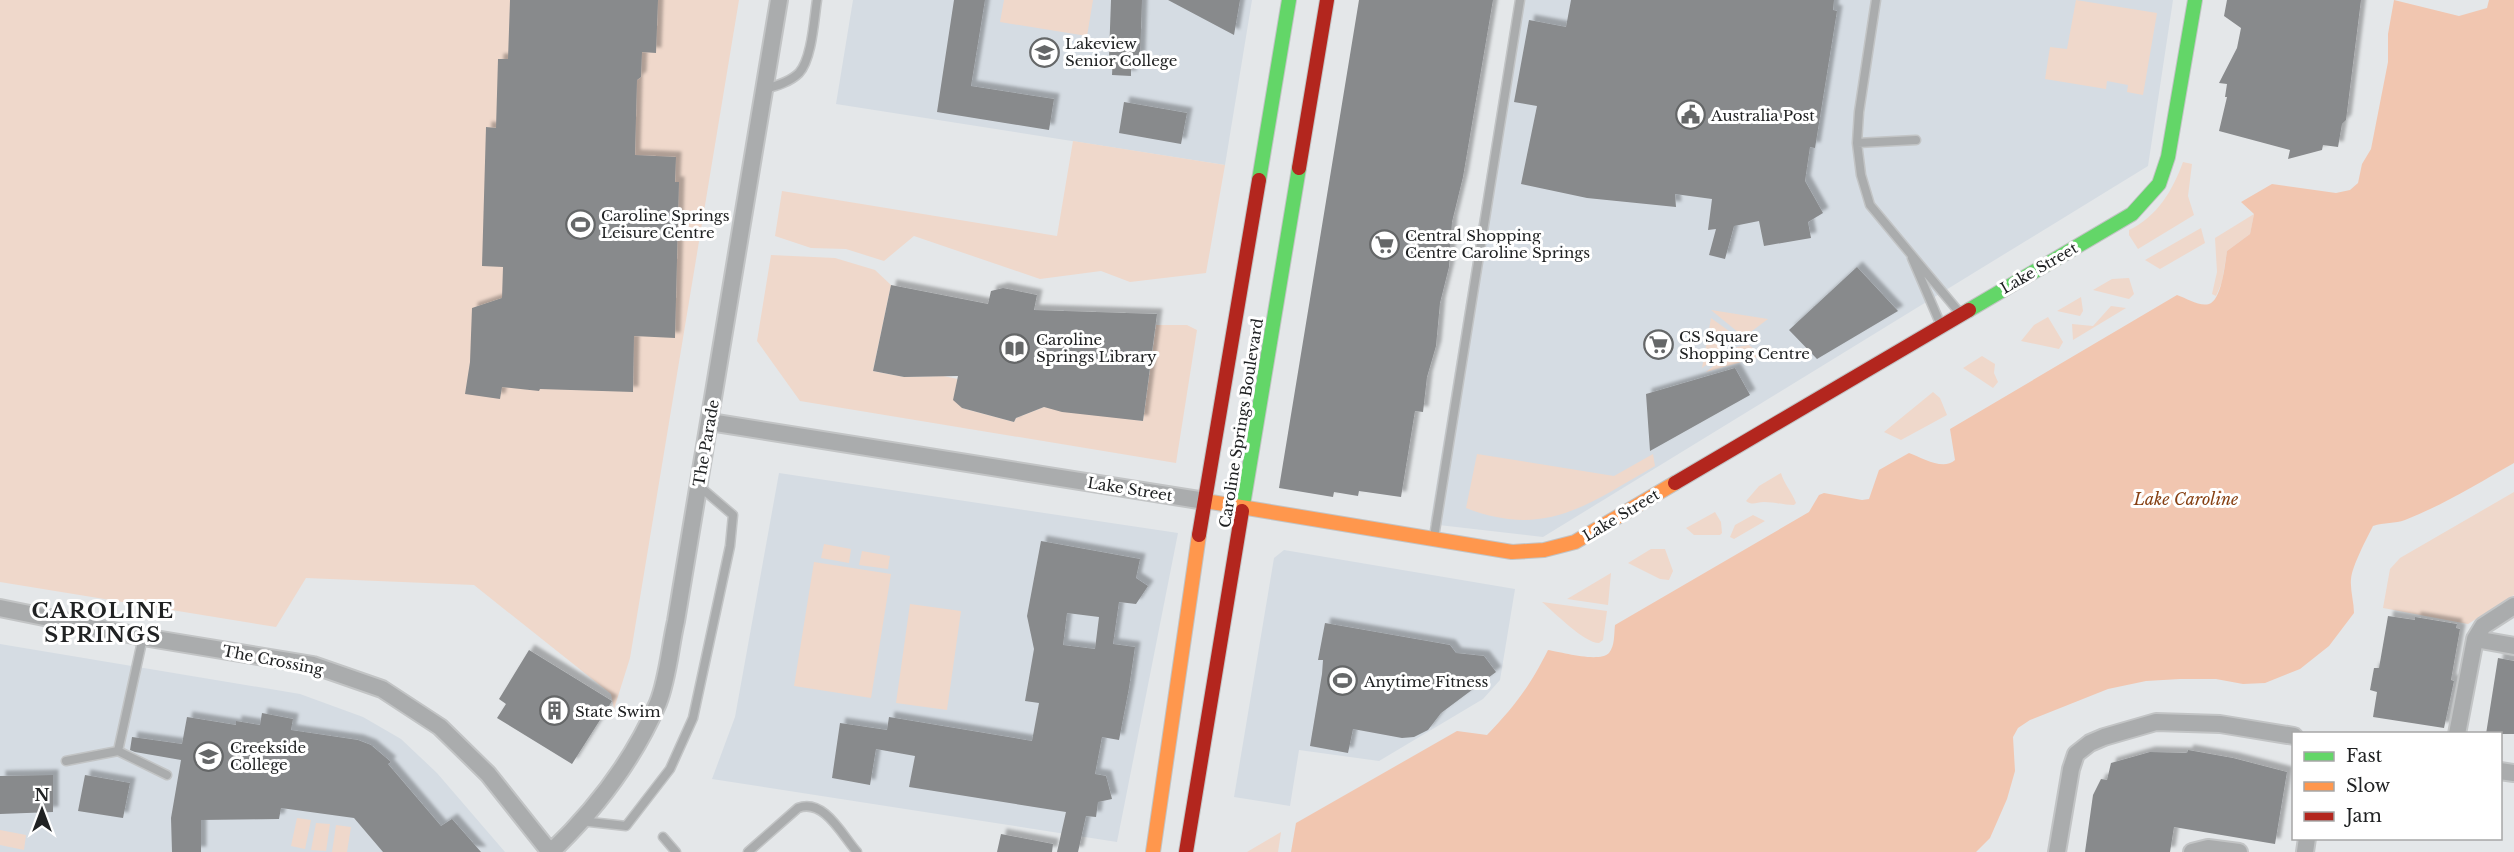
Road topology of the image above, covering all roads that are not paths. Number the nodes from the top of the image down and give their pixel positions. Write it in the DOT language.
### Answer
graph roads {
  1 [pos="779,0"];
  2 [pos="817,0"];
  3 [pos="1289,0"];
  4 [pos="1327,0"];
  5 [pos="1520,0"];
  6 [pos="1876,0"];
  7 [pos="2195,0"];
  8 [pos="765,89"];
  9 [pos="1916,140"];
  10 [pos="1857,143"];
  11 [pos="1908,249"];
  12 [pos="1960,313"];
  13 [pos="1941,325"];
  14 [pos="711,422"];
  15 [pos="699,485"];
  16 [pos="1205,501"];
  17 [pos="1244,509"];
  18 [pos="1433,540"];
  19 [pos="2514,606"];
  20 [pos="0,608"];
  21 [pos="142,638"];
  22 [pos="2475,639"];
  23 [pos="2514,646"];
  24 [pos="2457,732"];
  25 [pos="2292,736"];
  26 [pos="118,751"];
  27 [pos="66,761"];
  28 [pos="167,775"];
  29 [pos="581,821"];
  30 [pos="663,837"];
  31 [pos="854,851"];
  32 [pos="551,852"];
  33 [pos="675,852"];
  34 [pos="748,852"];
  35 [pos="1154,852"];
  36 [pos="1186,852"];
  37 [pos="2057,852"];
  38 [pos="2192,852"];
  39 [pos="2239,852"];
  1 -- 8 [label="street, The Parade"];
  2 -- 8 [label="lane"];
  3 -- 16 [label="main road, Caroline Springs Boulevard"];
  4 -- 17 [label="main road, Caroline Springs Boulevard"];
  5 -- 18 [label="lane"];
  6 -- 10 [label="lane"];
  7 -- 12 [label="main road, Lake Street"];
  8 -- 14 [label="street, The Parade"];
  9 -- 10 [label="lane"];
  10 -- 11 [label="lane"];
  11 -- 12 [label="lane"];
  11 -- 13 [label="lane"];
  12 -- 13 [label="main road, Lake Street"];
  13 -- 18 [label="main road, Lake Street"];
  14 -- 15 [label="street, The Parade"];
  14 -- 16 [label="street, Lake Street"];
  15 -- 29 [label="street, The Parade"];
  15 -- 29 [label="lane"];
  16 -- 17 [label="main road, Lake Street"];
  16 -- 35 [label="main road, Caroline Springs Boulevard"];
  17 -- 18 [label="main road, Lake Street"];
  17 -- 36 [label="main road, Caroline Springs Boulevard"];
  19 -- 22 [label="street"];
  20 -- 21 [label="street, The Crossing"];
  21 -- 26 [label="lane"];
  21 -- 32 [label="street, The Crossing"];
  22 -- 23 [label="street"];
  22 -- 24 [label="street"];
  25 -- 37 [label="street"];
  26 -- 27 [label="lane"];
  26 -- 28 [label="lane"];
  29 -- 32 [label="street, The Parade"];
  30 -- 33 [label="lane"];
  31 -- 34 [label="lane"];
  38 -- 39 [label="street"];
}
